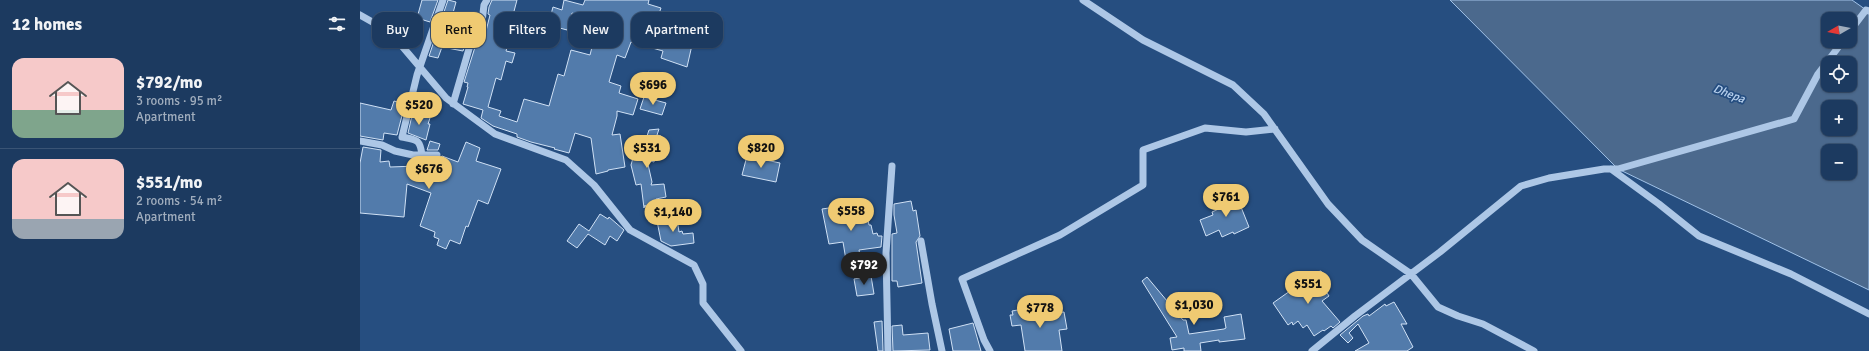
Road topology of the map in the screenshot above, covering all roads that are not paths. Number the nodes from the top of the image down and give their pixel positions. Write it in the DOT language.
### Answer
graph roads {
  1 [pos="443,0"];
  2 [pos="486,0"];
  3 [pos="1083,0"];
  4 [pos="1869,11"];
  5 [pos="360,15"];
  6 [pos="1857,22"];
  7 [pos="1838,48"];
  8 [pos="453,104"];
  9 [pos="1275,129"];
  10 [pos="360,142"];
  11 [pos="437,155"];
  12 [pos="422,156"];
  13 [pos="892,166"];
  14 [pos="1611,169"];
  15 [pos="921,241"];
  16 [pos="1411,274"];
  17 [pos="1869,314"];
  18 [pos="741,351"];
  19 [pos="888,351"];
  20 [pos="942,351"];
  21 [pos="990,351"];
  22 [pos="1312,351"];
  23 [pos="1534,351"];
  1 -- 12 [label="street"];
  2 -- 8 [label="street"];
  3 -- 9 [label="street"];
  4 -- 6 [label="street"];
  5 -- 8 [label="street"];
  7 -- 14 [label="street"];
  8 -- 18 [label="street"];
  9 -- 16 [label="street"];
  9 -- 21 [label="street"];
  10 -- 12 [label="street"];
  11 -- 12 [label="street"];
  13 -- 19 [label="street"];
  14 -- 16 [label="street"];
  14 -- 17 [label="street"];
  15 -- 20 [label="street"];
  16 -- 22 [label="street"];
  16 -- 23 [label="street"];
}
